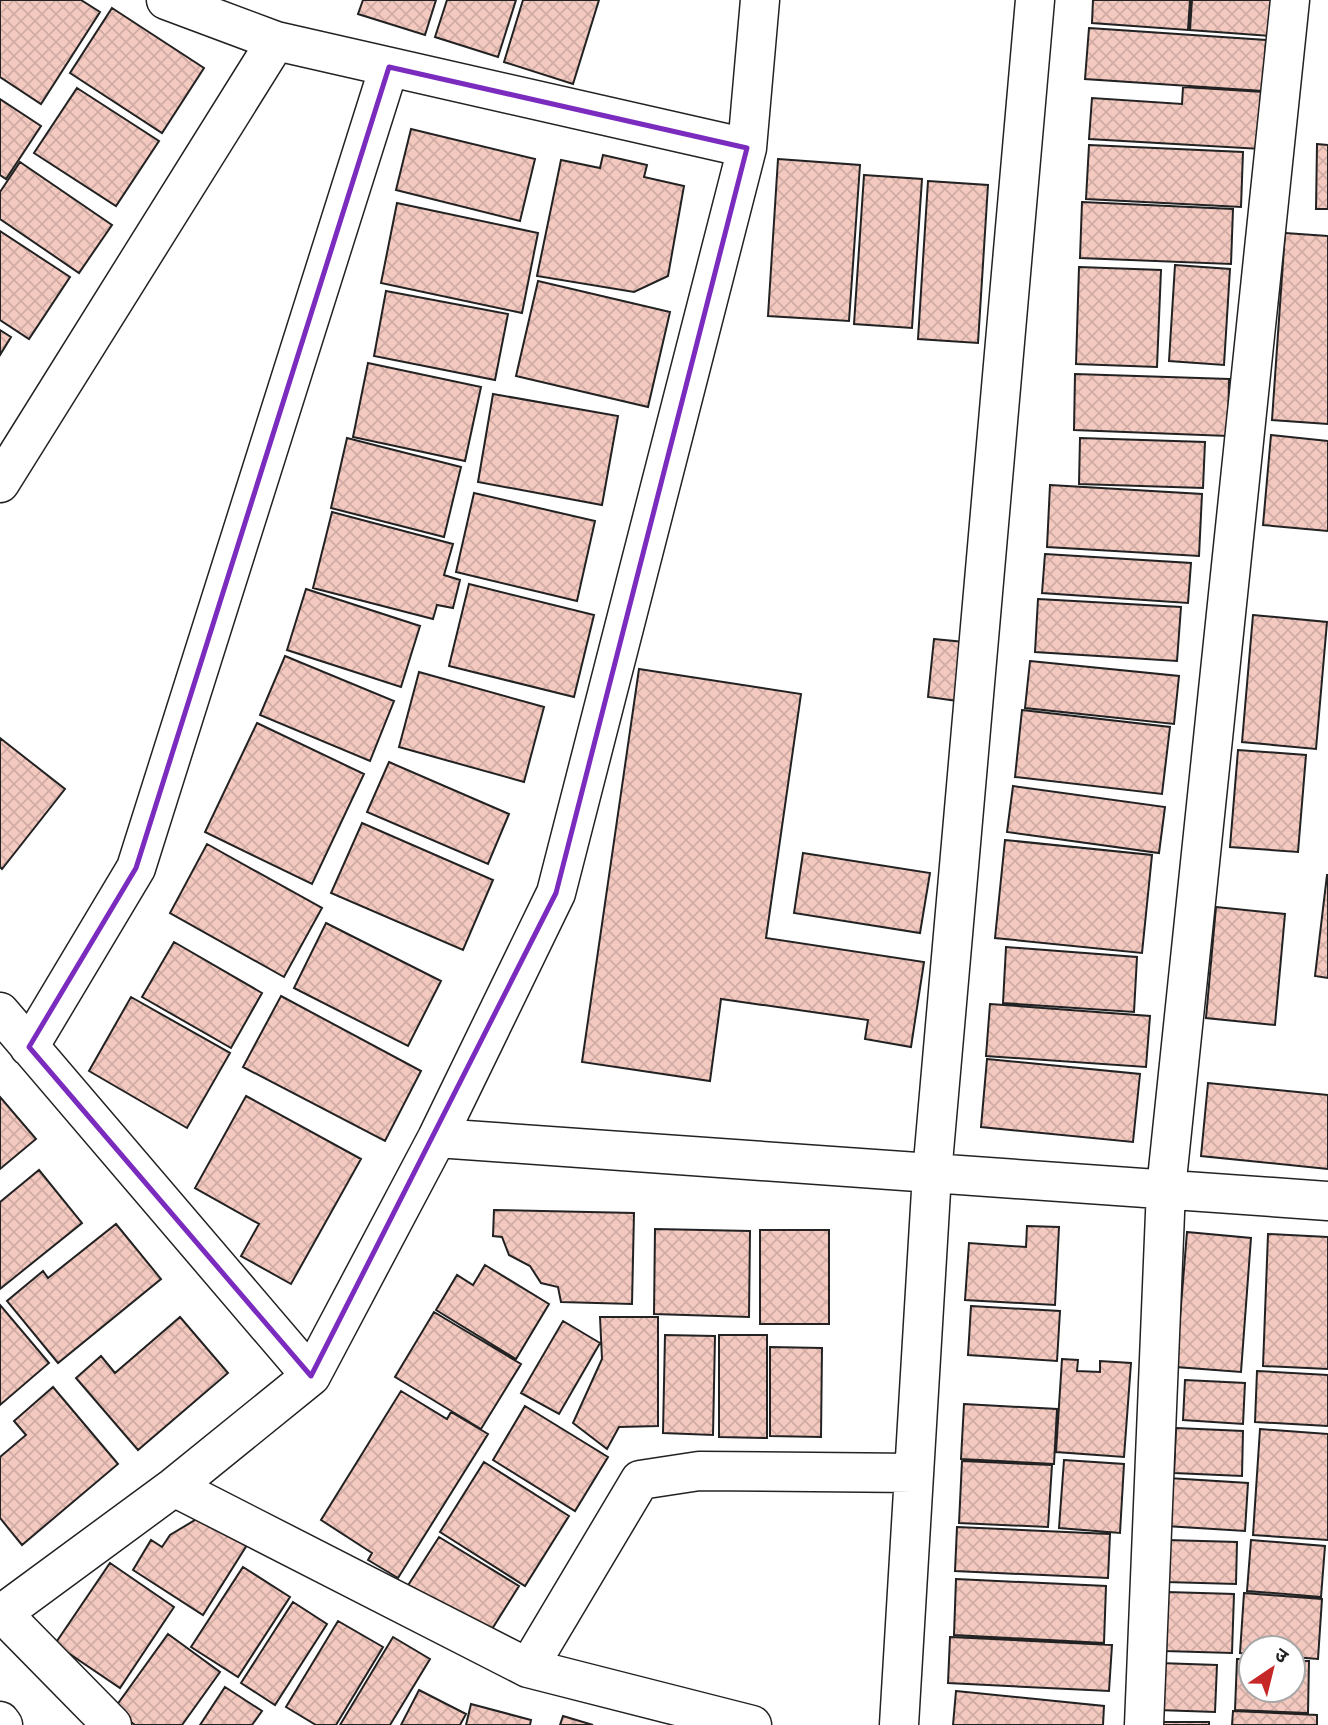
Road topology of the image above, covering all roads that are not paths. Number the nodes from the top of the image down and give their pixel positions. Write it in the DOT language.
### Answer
graph roads {
  1 [pos="166,0"];
  2 [pos="760,0"];
  3 [pos="1035,0"];
  4 [pos="1290,0"];
  5 [pos="276,41"];
  6 [pos="389,67"];
  7 [pos="747,148"];
  8 [pos="0,483"];
  9 [pos="0,1012"];
  10 [pos="29,1047"];
  11 [pos="437,1138"];
  12 [pos="932,1174"];
  13 [pos="1166,1189"];
  14 [pos="1328,1201"];
  15 [pos="311,1376"];
  16 [pos="914,1474"];
  17 [pos="174,1487"];
  18 [pos="1,1613"];
  19 [pos="528,1668"];
  20 [pos="112,1725"];
  21 [pos="752,1725"];
  22 [pos="899,1725"];
  23 [pos="1144,1725"];
  1 -- 5 [label="street"];
  2 -- 7 [label="street"];
  3 -- 12 [label="street"];
  4 -- 13 [label="street"];
  5 -- 6 [label="street"];
  5 -- 8 [label="street"];
  6 -- 7 [label="street"];
  6 -- 10 [label="street"];
  7 -- 11 [label="street"];
  9 -- 10 [label="street"];
  10 -- 15 [label="street"];
  11 -- 12 [label="street"];
  11 -- 15 [label="street"];
  12 -- 13 [label="street"];
  12 -- 16 [label="street"];
  13 -- 14 [label="street"];
  13 -- 23 [label="street"];
  15 -- 17 [label="street"];
  16 -- 19 [label="street"];
  16 -- 22 [label="street"];
  17 -- 18 [label="street"];
  17 -- 19 [label="street"];
  18 -- 20 [label="street"];
  19 -- 21 [label="street"];
}
